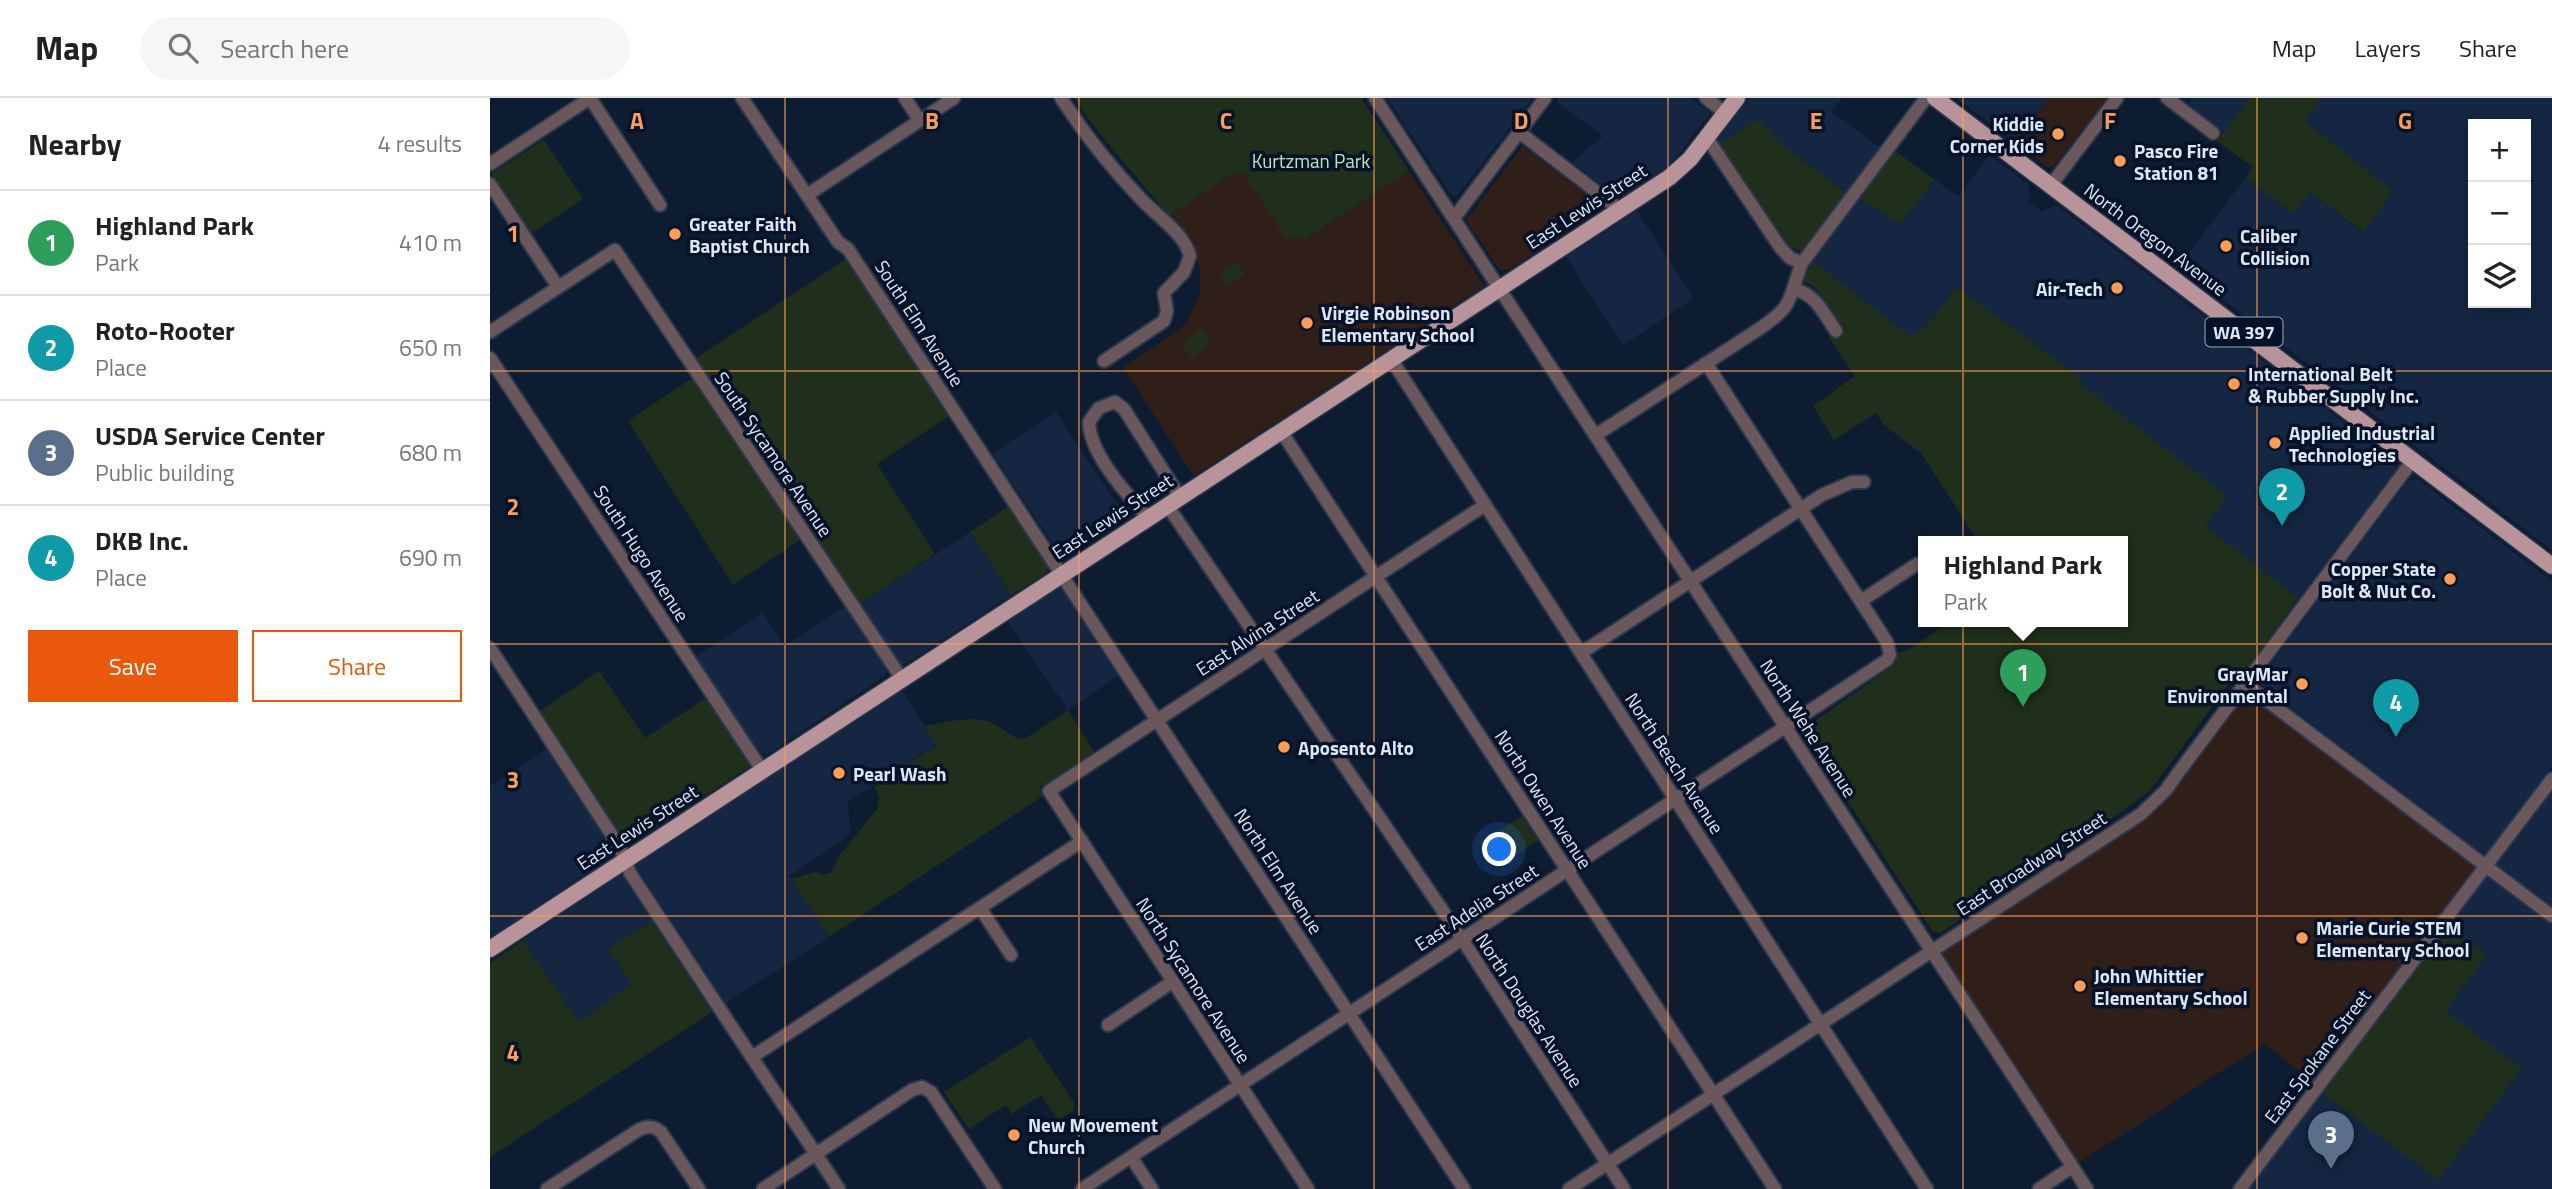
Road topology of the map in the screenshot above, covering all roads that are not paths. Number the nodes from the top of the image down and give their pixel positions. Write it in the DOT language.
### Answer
graph roads {
  1 [pos="590,98"];
  2 [pos="742,98"];
  3 [pos="905,98"];
  4 [pos="954,98"];
  5 [pos="1061,98"];
  6 [pos="1375,98"];
  7 [pos="1545,98"];
  8 [pos="1706,98"];
  9 [pos="1737,98"];
  10 [pos="1926,98"];
  11 [pos="1935,98"];
  12 [pos="2117,98"];
  13 [pos="2167,98"];
  14 [pos="1726,113"];
  15 [pos="919,121"];
  16 [pos="1520,132"];
  17 [pos="2213,132"];
  18 [pos="1707,138"];
  19 [pos="490,164"];
  20 [pos="490,184"];
  21 [pos="2050,185"];
  22 [pos="807,195"];
  23 [pos="660,205"];
  24 [pos="1620,210"];
  25 [pos="1454,218"];
  26 [pos="1802,263"];
  27 [pos="1500,287"];
  28 [pos="558,288"];
  29 [pos="1794,290"];
  30 [pos="1836,331"];
  31 [pos="490,332"];
  32 [pos="490,358"];
  33 [pos="1391,359"];
  34 [pos="1104,361"];
  35 [pos="1706,363"];
  36 [pos="1281,430"];
  37 [pos="1596,435"];
  38 [pos="2413,460"];
  39 [pos="1864,482"];
  40 [pos="1173,501"];
  41 [pos="1485,505"];
  42 [pos="1801,508"];
  43 [pos="1147,518"];
  44 [pos="1918,565"];
  45 [pos="2552,566"];
  46 [pos="1062,574"];
  47 [pos="1376,576"];
  48 [pos="1691,580"];
  49 [pos="1861,601"];
  50 [pos="490,648"];
  51 [pos="1265,649"];
  52 [pos="1581,653"];
  53 [pos="902,679"];
  54 [pos="2245,684"];
  55 [pos="1157,720"];
  56 [pos="1786,727"];
  57 [pos="762,770"];
  58 [pos="2552,779"];
  59 [pos="1049,791"];
  60 [pos="1676,799"];
  61 [pos="1082,841"];
  62 [pos="625,860"];
  63 [pos="2486,866"];
  64 [pos="1567,870"];
  65 [pos="980,908"];
  66 [pos="2552,916"];
  67 [pos="1462,939"];
  68 [pos="490,949"];
  69 [pos="1932,951"];
  70 [pos="1011,955"];
  71 [pos="1172,982"];
  72 [pos="1349,1014"];
  73 [pos="1820,1024"];
  74 [pos="1108,1025"];
  75 [pos="752,1057"];
  76 [pos="1240,1085"];
  77 [pos="1713,1094"];
  78 [pos="816,1154"];
  79 [pos="1131,1157"];
  80 [pos="1607,1164"];
  81 [pos="2072,1167"];
  82 [pos="547,1189"];
  83 [pos="699,1189"];
  84 [pos="763,1189"];
  85 [pos="839,1189"];
  86 [pos="995,1189"];
  87 [pos="1082,1189"];
  88 [pos="1152,1189"];
  89 [pos="1308,1189"];
  90 [pos="1464,1189"];
  91 [pos="1569,1189"];
  92 [pos="1624,1189"];
  93 [pos="1775,1189"];
  94 [pos="1927,1189"];
  95 [pos="2039,1189"];
  96 [pos="2087,1189"];
  97 [pos="2241,1189"];
  1 -- 19 [label="street"];
  1 -- 23 [label="street"];
  2 -- 22 [label="street, South Elm Avenue"];
  3 -- 15 [label="street"];
  4 -- 15 [label="street"];
  5 -- 34 [label="street"];
  6 -- 25 [label="street, North Wehe Avenue"];
  7 -- 16 [label="street"];
  8 -- 14 [label="street"];
  9 -- 14 [label="main road, East Lewis Street"];
  10 -- 26 [label="street"];
  11 -- 21 [label="main road, North Oregon Avenue / WA 397"];
  12 -- 21 [label="street"];
  13 -- 17 [label="street"];
  14 -- 18 [label="main road, East Lewis Street"];
  15 -- 22 [label="street"];
  16 -- 24 [label="street"];
  16 -- 25 [label="street"];
  18 -- 24 [label="main road, East Lewis Street"];
  18 -- 26 [label="street"];
  20 -- 28 [label="street"];
  21 -- 38 [label="main road, North Oregon Avenue / WA 397"];
  22 -- 46 [label="street, South Elm Avenue"];
  24 -- 27 [label="main road, East Lewis Street"];
  25 -- 27 [label="street, North Wehe Avenue"];
  26 -- 29 [label="street"];
  27 -- 33 [label="main road, East Lewis Street"];
  27 -- 37 [label="street, North Wehe Avenue"];
  28 -- 31 [label="street"];
  28 -- 53 [label="street, South Sycamore Avenue"];
  29 -- 30 [label="street"];
  29 -- 35 [label="street"];
  32 -- 57 [label="street, South Hugo Avenue"];
  33 -- 36 [label="main road, East Lewis Street"];
  33 -- 41 [label="street, North Beech Avenue"];
  35 -- 37 [label="street"];
  35 -- 42 [label="street"];
  36 -- 40 [label="main road, East Lewis Street"];
  36 -- 47 [label="street, North Owen Avenue"];
  37 -- 48 [label="street, North Wehe Avenue"];
  38 -- 45 [label="main road, North Oregon Avenue / WA 397"];
  38 -- 54 [label="street, East Broadway Street"];
  39 -- 42 [label="street"];
  40 -- 43 [label="main road, East Lewis Street"];
  40 -- 43 [label="street, North Douglas Avenue"];
  40 -- 51 [label="street, North Douglas Avenue"];
  41 -- 47 [label="street, East Alvina Street"];
  41 -- 52 [label="street, North Beech Avenue"];
  42 -- 48 [label="street"];
  42 -- 49 [label="street"];
  43 -- 46 [label="main road, East Lewis Street"];
  44 -- 49 [label="street"];
  46 -- 53 [label="main road, East Lewis Street"];
  46 -- 55 [label="street, North Elm Avenue"];
  47 -- 51 [label="street, East Alvina Street"];
  47 -- 64 [label="street, North Owen Avenue"];
  48 -- 52 [label="street"];
  48 -- 56 [label="street, North Wehe Avenue"];
  49 -- 56 [label="street, East Adelia Street"];
  50 -- 62 [label="street"];
  51 -- 55 [label="street, East Alvina Street"];
  51 -- 67 [label="street, North Douglas Avenue"];
  52 -- 60 [label="street, North Beech Avenue"];
  53 -- 57 [label="main road, East Lewis Street"];
  54 -- 63 [label="street"];
  54 -- 69 [label="street, East Broadway Street"];
  55 -- 59 [label="street, East Alvina Street"];
  55 -- 72 [label="street, North Elm Avenue"];
  56 -- 60 [label="street, East Adelia Street"];
  56 -- 69 [label="street, North Wehe Avenue"];
  57 -- 62 [label="main road, East Lewis Street"];
  58 -- 63 [label="street, East Spokane Street"];
  59 -- 61 [label="street, North Sycamore Avenue"];
  60 -- 64 [label="street, East Adelia Street"];
  60 -- 73 [label="street, North Beech Avenue"];
  61 -- 65 [label="street"];
  61 -- 71 [label="street, North Sycamore Avenue"];
  62 -- 68 [label="main road, East Lewis Street"];
  62 -- 75 [label="street"];
  63 -- 66 [label="street"];
  63 -- 97 [label="street, East Spokane Street"];
  64 -- 67 [label="street, East Adelia Street"];
  64 -- 77 [label="street, North Owen Avenue"];
  65 -- 70 [label="street"];
  65 -- 75 [label="street"];
  67 -- 72 [label="street, East Adelia Street"];
  67 -- 80 [label="street, North Douglas Avenue"];
  69 -- 73 [label="street, East Broadway Street"];
  69 -- 81 [label="street, North Wehe Avenue"];
  71 -- 74 [label="street"];
  71 -- 76 [label="street, North Sycamore Avenue"];
  72 -- 76 [label="street, East Adelia Street"];
  72 -- 90 [label="street, North Elm Avenue"];
  73 -- 77 [label="street, East Broadway Street"];
  73 -- 94 [label="street, North Beech Avenue"];
  75 -- 78 [label="street"];
  76 -- 79 [label="street, East Adelia Street"];
  76 -- 89 [label="street, North Sycamore Avenue"];
  77 -- 80 [label="street, East Broadway Street"];
  77 -- 93 [label="street, North Owen Avenue"];
  78 -- 84 [label="street"];
  78 -- 85 [label="street"];
  78 -- 86 [label="street"];
  79 -- 87 [label="street, East Adelia Street"];
  79 -- 88 [label="street"];
  80 -- 91 [label="street, East Broadway Street"];
  80 -- 92 [label="street, North Douglas Avenue"];
  81 -- 95 [label="street"];
  81 -- 96 [label="street, North Wehe Avenue"];
  82 -- 83 [label="street"];
}
